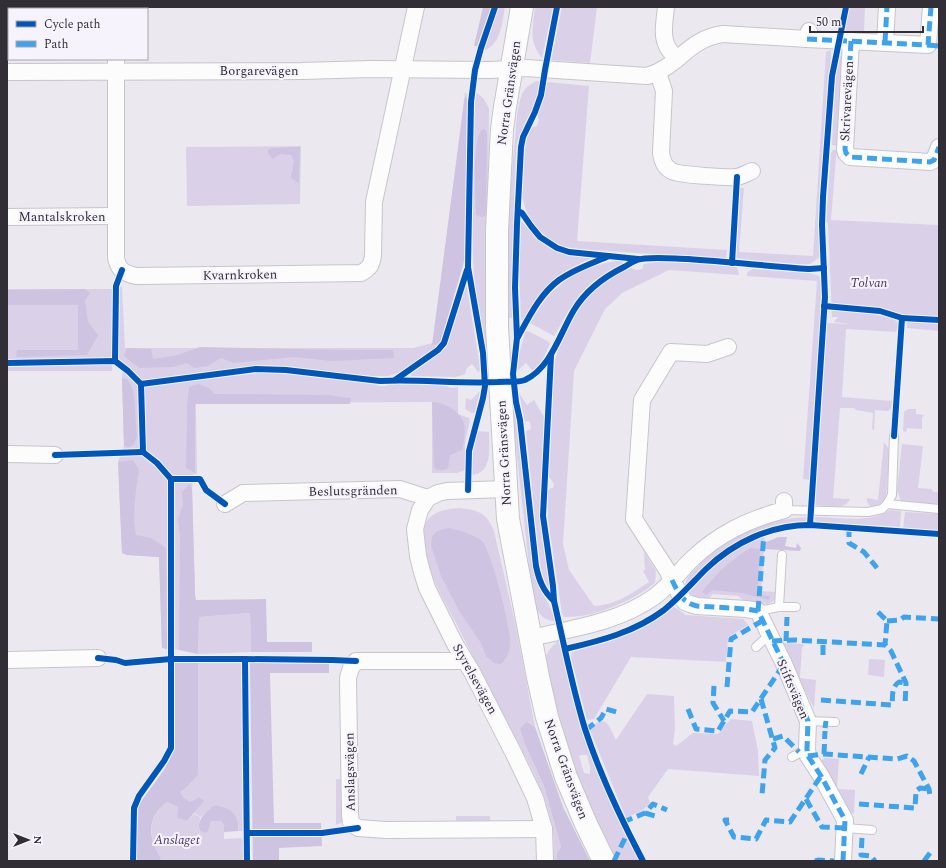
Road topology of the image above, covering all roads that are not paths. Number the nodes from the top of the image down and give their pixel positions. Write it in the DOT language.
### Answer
graph roads {
  1 [pos="416,7"];
  2 [pos="522,7"];
  3 [pos="666,7"];
  4 [pos="887,7"];
  5 [pos="931,7"];
  6 [pos="851,41"];
  7 [pos="885,42"];
  8 [pos="933,45"];
  9 [pos="677,59"];
  10 [pos="116,65"];
  11 [pos="512,69"];
  12 [pos="403,70"];
  13 [pos="7,72"];
  14 [pos="658,73"];
  15 [pos="939,147"];
  16 [pos="752,171"];
  17 [pos="116,216"];
  18 [pos="7,217"];
  19 [pos="728,347"];
  20 [pos="894,436"];
  21 [pos="7,454"];
  22 [pos="55,455"];
  23 [pos="506,489"];
  24 [pos="428,498"];
  25 [pos="225,504"];
  26 [pos="887,504"];
  27 [pos="784,506"];
  28 [pos="939,509"];
  29 [pos="782,556"];
  30 [pos="672,580"];
  31 [pos="779,606"];
  32 [pos="796,607"];
  33 [pos="758,611"];
  34 [pos="769,635"];
  35 [pos="530,638"];
  36 [pos="756,647"];
  37 [pos="98,658"];
  38 [pos="7,660"];
  39 [pos="465,660"];
  40 [pos="808,721"];
  41 [pos="835,722"];
  42 [pos="807,749"];
  43 [pos="792,757"];
  44 [pos="845,828"];
  45 [pos="544,829"];
  46 [pos="872,830"];
  47 [pos="545,861"];
  48 [pos="604,861"];
  49 [pos="842,861"];
  1 -- 12 [label="street"];
  2 -- 11 [label="street, Norra Gränsvägen"];
  3 -- 9 [label="street"];
  4 -- 7 [label="street"];
  5 -- 8 [label="street"];
  6 -- 7 [label="street"];
  6 -- 9 [label="street"];
  6 -- 15 [label="street, Skrivarevägen"];
  7 -- 8 [label="street"];
  9 -- 14 [label="street"];
  10 -- 12 [label="street, Borgarevägen"];
  10 -- 13 [label="street, Borgarevägen"];
  10 -- 17 [label="street, Kvarnkroken"];
  11 -- 12 [label="street, Borgarevägen"];
  11 -- 14 [label="street"];
  11 -- 23 [label="street, Norra Gränsvägen"];
  12 -- 17 [label="street, Kvarnkroken"];
  14 -- 16 [label="street"];
  17 -- 18 [label="street, Mantalskroken"];
  19 -- 30 [label="street"];
  20 -- 26 [label="lane"];
  21 -- 22 [label="street"];
  23 -- 24 [label="street"];
  23 -- 35 [label="street, Norra Gränsvägen"];
  24 -- 25 [label="street, Beslutsgränden"];
  24 -- 39 [label="street, Styrelsevägen"];
  26 -- 27 [label="lane"];
  26 -- 28 [label="lane"];
  27 -- 30 [label="street"];
  29 -- 31 [label="lane"];
  30 -- 33 [label="street"];
  30 -- 35 [label="street"];
  31 -- 32 [label="lane"];
  31 -- 33 [label="lane"];
  33 -- 34 [label="street, Stiftsvägen"];
  34 -- 36 [label="lane"];
  34 -- 40 [label="street, Stiftsvägen"];
  35 -- 48 [label="street, Norra Gränsvägen"];
  37 -- 38 [label="street"];
  39 -- 45 [label="street, Styrelsevägen"];
  39 -- 45 [label="street, Anslagsvägen"];
  40 -- 41 [label="lane"];
  40 -- 42 [label="street, Stiftsvägen"];
  42 -- 43 [label="lane"];
  42 -- 44 [label="street, Stiftsvägen"];
  44 -- 46 [label="lane"];
  44 -- 49 [label="street, Stiftsvägen"];
  45 -- 47 [label="street, Styrelsevägen"];
}
